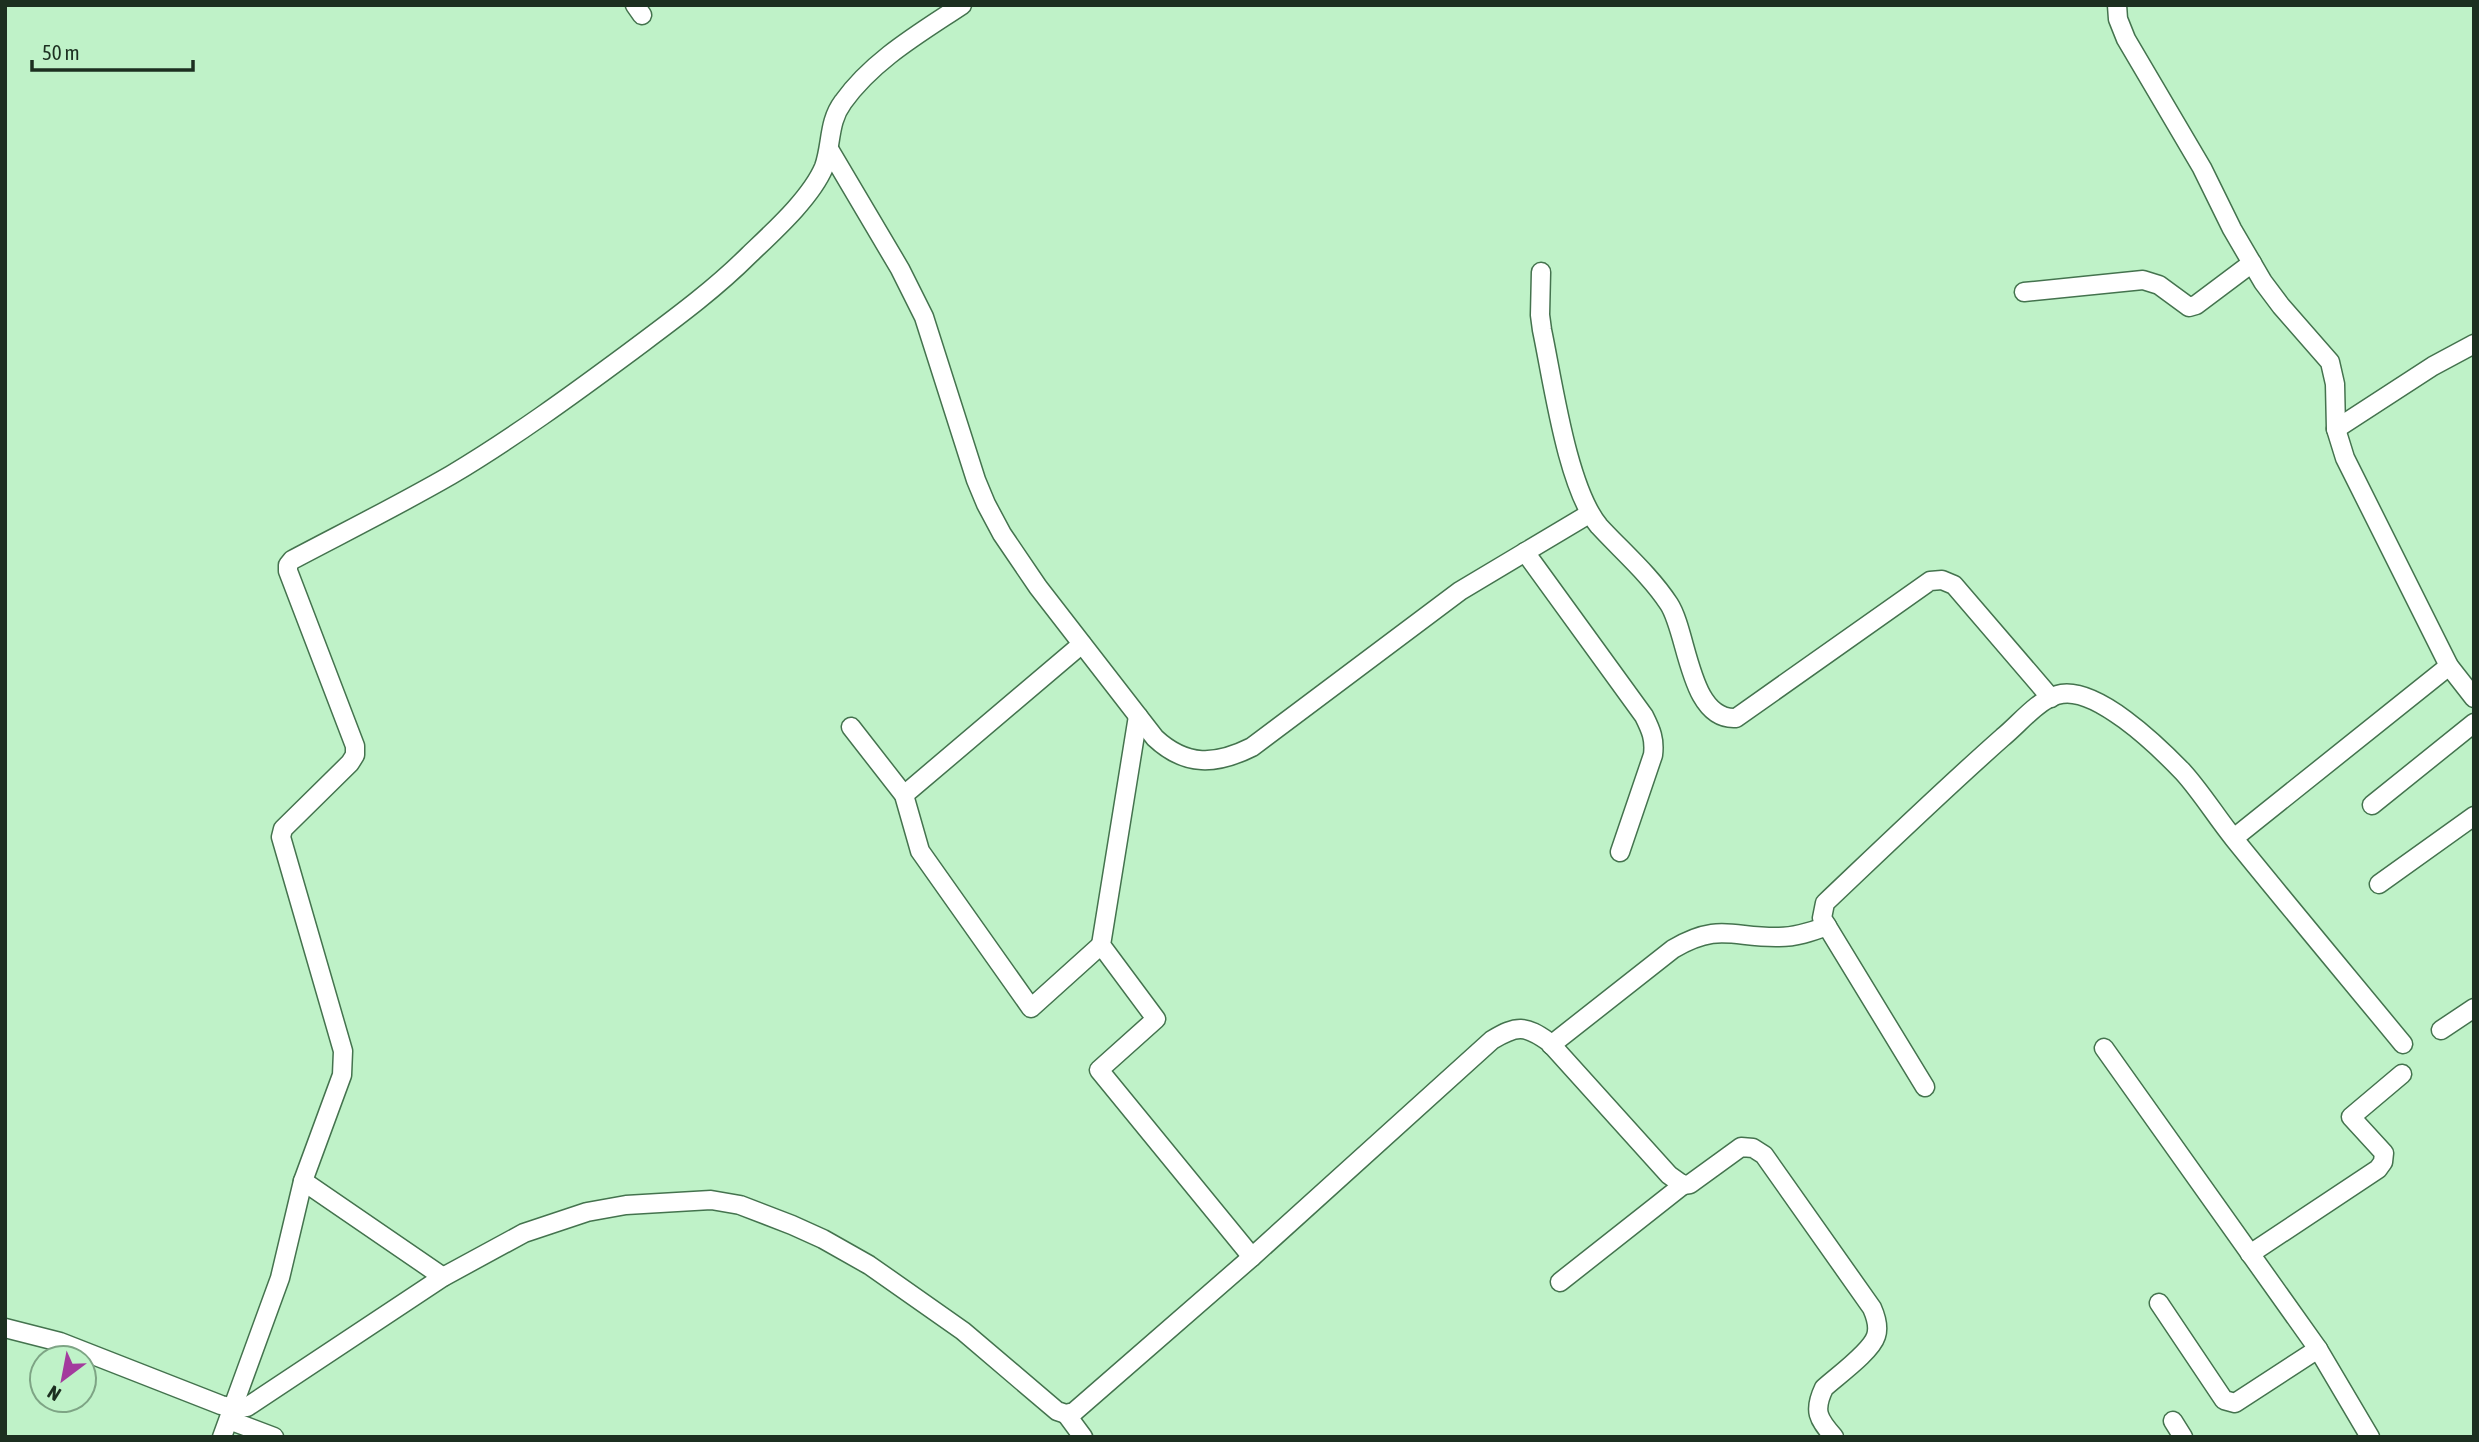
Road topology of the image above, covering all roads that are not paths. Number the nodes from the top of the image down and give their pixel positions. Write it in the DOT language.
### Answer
graph roads {
  1 [pos="962,5"];
  2 [pos="2117,5"];
  3 [pos="829,149"];
  4 [pos="2252,262"];
  5 [pos="1541,272"];
  6 [pos="2024,292"];
  7 [pos="2474,344"];
  8 [pos="2336,429"];
  9 [pos="1589,514"];
  10 [pos="1525,552"];
  11 [pos="1082,644"];
  12 [pos="2449,666"];
  13 [pos="2050,698"];
  14 [pos="2474,698"];
  15 [pos="1138,716"];
  16 [pos="2474,723"];
  17 [pos="851,727"];
  18 [pos="904,795"];
  19 [pos="2372,805"];
  20 [pos="2474,816"];
  21 [pos="2234,838"];
  22 [pos="1620,852"];
  23 [pos="2379,884"];
  24 [pos="1827,926"];
  25 [pos="1101,945"];
  26 [pos="2474,1008"];
  27 [pos="2441,1030"];
  28 [pos="2403,1044"];
  29 [pos="1551,1045"];
  30 [pos="2104,1048"];
  31 [pos="2402,1074"];
  32 [pos="1925,1087"];
  33 [pos="303,1181"];
  34 [pos="1683,1185"];
  35 [pos="2250,1254"];
  36 [pos="1252,1257"];
  37 [pos="443,1277"];
  38 [pos="1560,1282"];
  39 [pos="2159,1303"];
  40 [pos="5,1328"];
  41 [pos="2318,1349"];
  42 [pos="1066,1414"];
  43 [pos="2174,1421"];
  44 [pos="228,1422"];
  45 [pos="274,1437"];
  46 [pos="1083,1437"];
  47 [pos="1834,1437"];
  48 [pos="2183,1437"];
  49 [pos="2370,1437"];
  1 -- 3 [label="street"];
  2 -- 4 [label="street"];
  3 -- 11 [label="street"];
  3 -- 33 [label="street"];
  4 -- 6 [label="street"];
  4 -- 8 [label="street"];
  5 -- 9 [label="street"];
  7 -- 8 [label="street"];
  8 -- 12 [label="street"];
  9 -- 10 [label="street"];
  9 -- 13 [label="street"];
  10 -- 15 [label="street"];
  10 -- 22 [label="street"];
  11 -- 15 [label="street"];
  11 -- 18 [label="street"];
  12 -- 14 [label="street"];
  12 -- 21 [label="street"];
  13 -- 21 [label="street"];
  13 -- 24 [label="street"];
  15 -- 25 [label="street"];
  16 -- 19 [label="street"];
  17 -- 18 [label="street"];
  18 -- 25 [label="street"];
  20 -- 23 [label="street"];
  21 -- 28 [label="street"];
  24 -- 29 [label="street"];
  24 -- 32 [label="street"];
  25 -- 36 [label="street"];
  26 -- 27 [label="street"];
  29 -- 34 [label="street"];
  29 -- 36 [label="street"];
  30 -- 35 [label="street"];
  31 -- 35 [label="street"];
  33 -- 37 [label="street"];
  33 -- 44 [label="street"];
  34 -- 38 [label="street"];
  34 -- 47 [label="street"];
  35 -- 41 [label="street"];
  36 -- 42 [label="street"];
  37 -- 42 [label="street"];
  37 -- 44 [label="street"];
  39 -- 41 [label="street"];
  40 -- 44 [label="street"];
  41 -- 49 [label="street"];
  42 -- 46 [label="street"];
  43 -- 48 [label="street"];
  44 -- 45 [label="street"];
}
